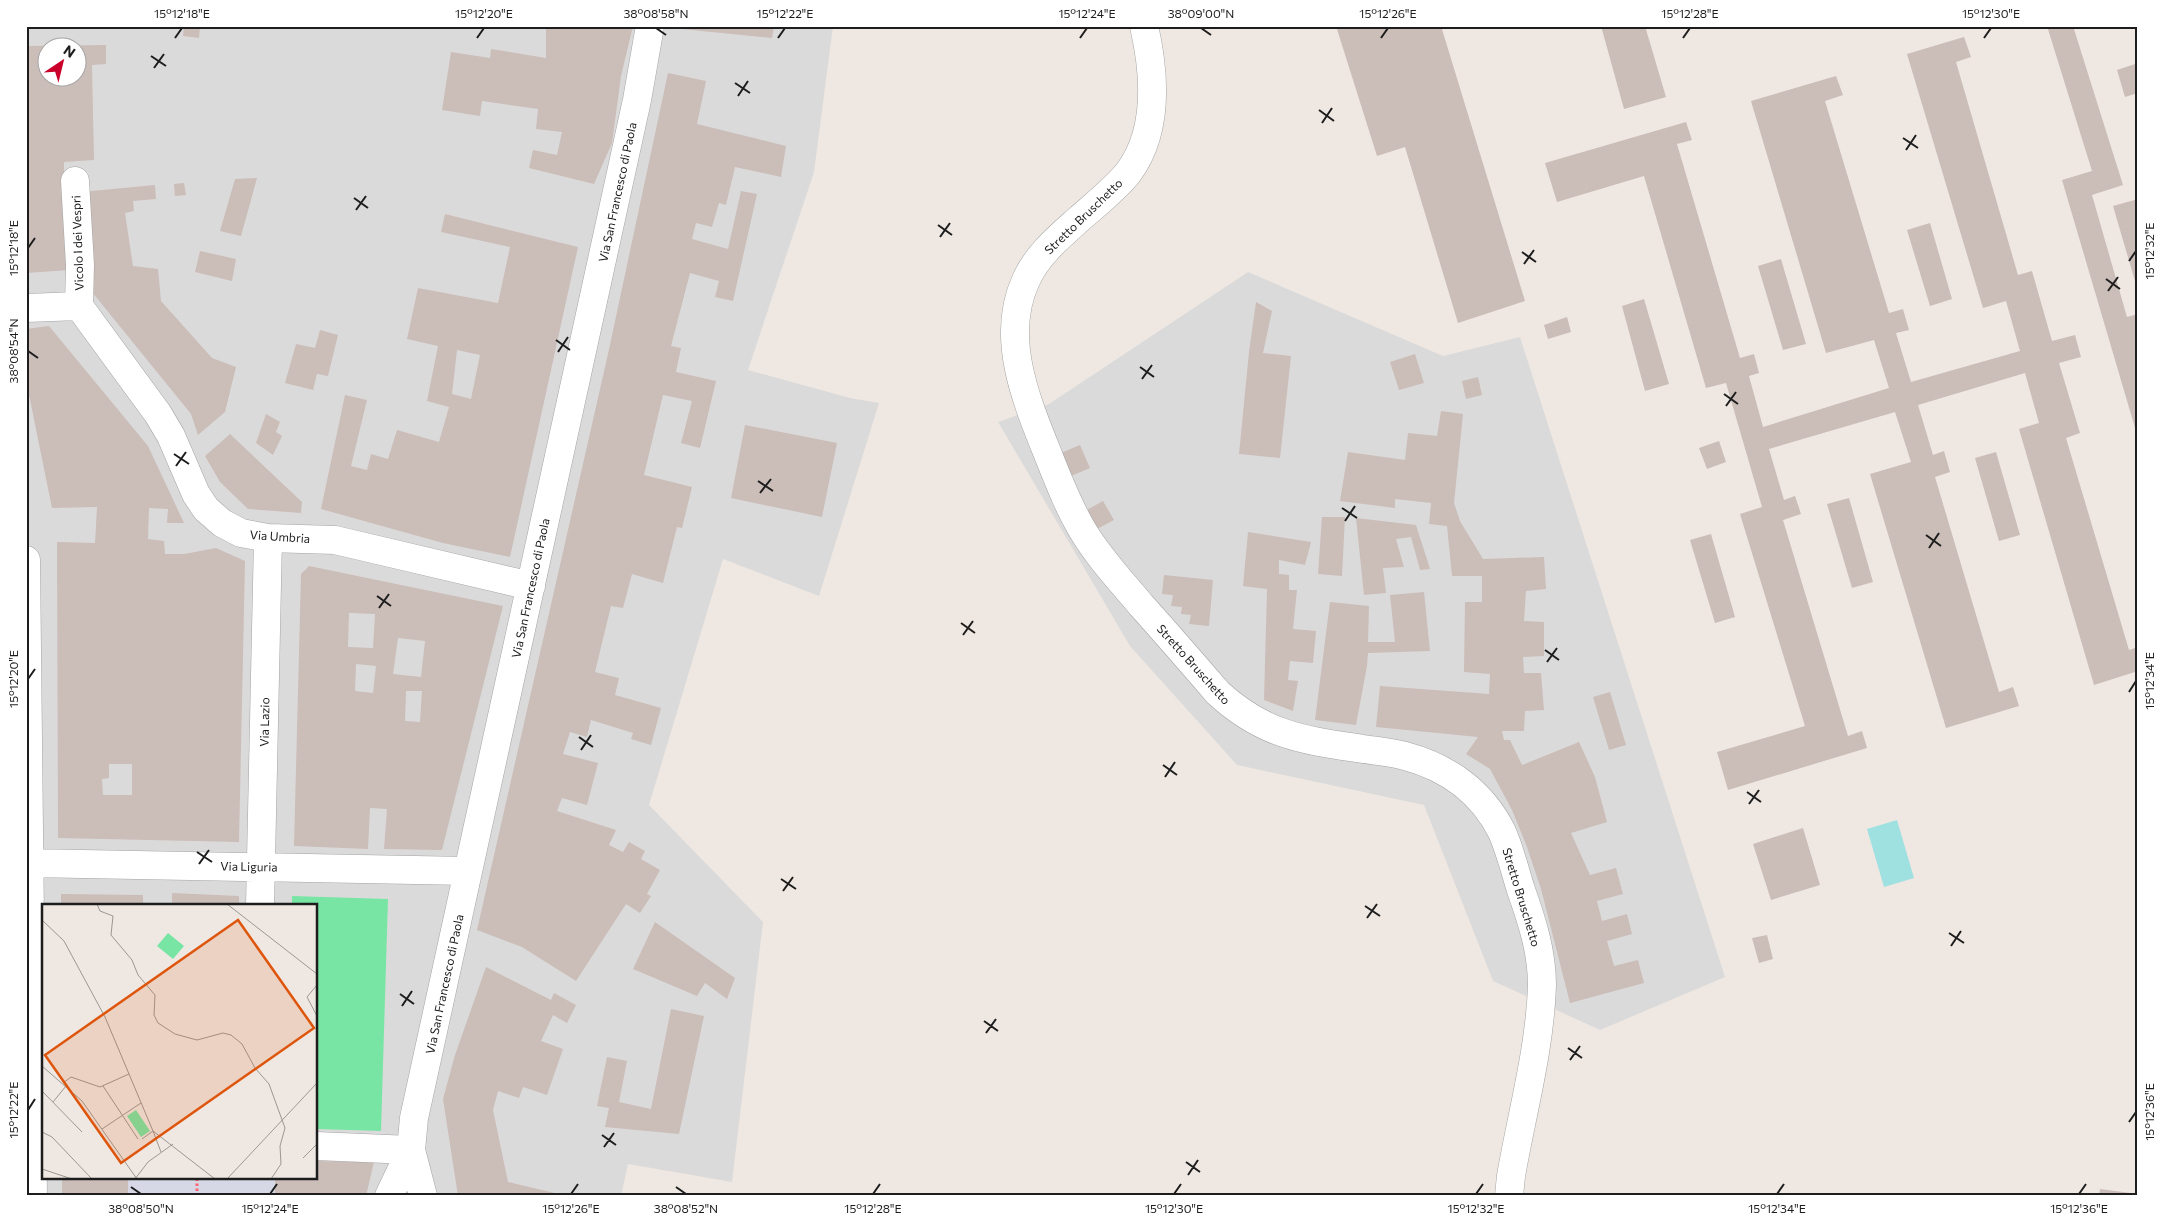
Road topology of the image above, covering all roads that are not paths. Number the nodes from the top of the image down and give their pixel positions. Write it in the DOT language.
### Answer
graph roads {
  1 [pos="650,26"];
  2 [pos="1144,26"];
  3 [pos="75,181"];
  4 [pos="79,306"];
  5 [pos="26,308"];
  6 [pos="268,538"];
  7 [pos="26,560"];
  8 [pos="531,586"];
  9 [pos="29,863"];
  10 [pos="261,867"];
  11 [pos="468,871"];
  12 [pos="260,904"];
  13 [pos="38,1140"];
  14 [pos="318,1146"];
  15 [pos="411,1150"];
  16 [pos="33,1196"];
  17 [pos="389,1196"];
  18 [pos="423,1196"];
  19 [pos="1510,1196"];
  1 -- 8 [label="street, Via San Francesco di Paola"];
  2 -- 19 [label="street, Stretto Bruschetto"];
  3 -- 4 [label="street, Vicolo I dei Vespri"];
  4 -- 5 [label="street"];
  4 -- 6 [label="street, Via Umbria"];
  6 -- 8 [label="street, Via Umbria"];
  6 -- 10 [label="street, Via Lazio"];
  7 -- 9 [label="street"];
  8 -- 11 [label="street, Via San Francesco di Paola"];
  9 -- 10 [label="street, Via Liguria"];
  9 -- 13 [label="street"];
  10 -- 11 [label="street, Via Liguria"];
  10 -- 12 [label="street, Via Lazio"];
  11 -- 15 [label="street, Via San Francesco di Paola"];
  13 -- 16 [label="street"];
  14 -- 15 [label="street"];
  15 -- 17 [label="street, Via San Francesco di Paola"];
  15 -- 18 [label="street, Via San Francesco di Paola"];
}
